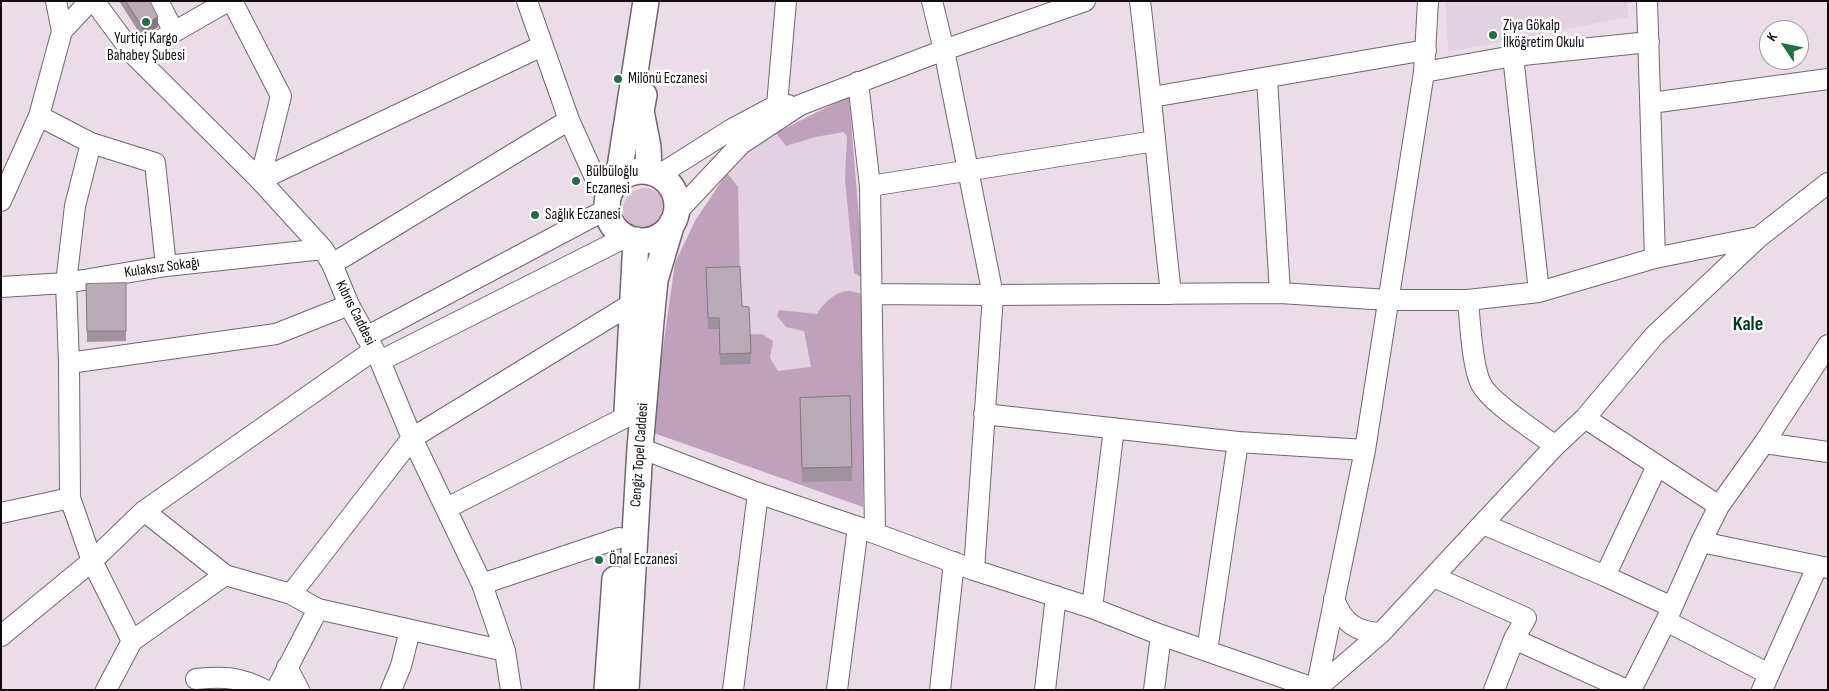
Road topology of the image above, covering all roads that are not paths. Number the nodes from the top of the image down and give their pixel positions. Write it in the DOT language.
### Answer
graph roads {
  1 [pos="56,1"];
  2 [pos="90,1"];
  3 [pos="94,1"];
  4 [pos="158,1"];
  5 [pos="228,1"];
  6 [pos="232,1"];
  7 [pos="527,1"];
  8 [pos="646,1"];
  9 [pos="660,1"];
  10 [pos="786,1"];
  11 [pos="932,1"];
  12 [pos="1085,1"];
  13 [pos="1140,1"];
  14 [pos="1428,1"];
  15 [pos="1647,1"];
  16 [pos="1058,6"];
  17 [pos="62,31"];
  18 [pos="174,32"];
  19 [pos="1649,42"];
  20 [pos="542,46"];
  21 [pos="944,50"];
  22 [pos="1426,50"];
  23 [pos="134,55"];
  24 [pos="1513,56"];
  25 [pos="1424,72"];
  26 [pos="1267,78"];
  27 [pos="1828,79"];
  28 [pos="858,82"];
  29 [pos="1152,97"];
  30 [pos="1651,103"];
  31 [pos="800,104"];
  32 [pos="777,105"];
  33 [pos="39,116"];
  34 [pos="569,120"];
  35 [pos="1154,141"];
  36 [pos="91,143"];
  37 [pos="967,170"];
  38 [pos="7,171"];
  39 [pos="654,174"];
  40 [pos="260,180"];
  41 [pos="1828,183"];
  42 [pos="870,186"];
  43 [pos="612,192"];
  44 [pos="1,201"];
  45 [pos="674,218"];
  46 [pos="631,238"];
  47 [pos="1758,238"];
  48 [pos="327,256"];
  49 [pos="1655,258"];
  50 [pos="166,266"];
  51 [pos="66,283"];
  52 [pos="1,287"];
  53 [pos="1539,292"];
  54 [pos="1280,293"];
  55 [pos="872,294"];
  56 [pos="1171,294"];
  57 [pos="993,295"];
  58 [pos="1388,300"];
  59 [pos="1468,300"];
  60 [pos="633,303"];
  61 [pos="349,305"];
  62 [pos="1828,345"];
  63 [pos="374,350"];
  64 [pos="69,363"];
  65 [pos="984,414"];
  66 [pos="626,417"];
  67 [pos="1585,418"];
  68 [pos="1114,428"];
  69 [pos="412,438"];
  70 [pos="1238,442"];
  71 [pos="1764,443"];
  72 [pos="1555,446"];
  73 [pos="640,448"];
  74 [pos="1365,450"];
  75 [pos="1828,452"];
  76 [pos="1657,466"];
  77 [pos="758,493"];
  78 [pos="70,498"];
  79 [pos="1719,506"];
  80 [pos="447,508"];
  81 [pos="144,512"];
  82 [pos="1,513"];
  83 [pos="1483,524"];
  84 [pos="866,530"];
  85 [pos="619,538"];
  86 [pos="1701,542"];
  87 [pos="92,561"];
  88 [pos="954,562"];
  89 [pos="1822,568"];
  90 [pos="974,570"];
  91 [pos="225,575"];
  92 [pos="1605,576"];
  93 [pos="1434,577"];
  94 [pos="482,584"];
  95 [pos="291,594"];
  96 [pos="1056,596"];
  97 [pos="1334,599"];
  98 [pos="1092,608"];
  99 [pos="318,609"];
  100 [pos="1669,614"];
  101 [pos="410,630"];
  102 [pos="1381,633"];
  103 [pos="1161,635"];
  104 [pos="1,636"];
  105 [pos="1514,639"];
  106 [pos="132,641"];
  107 [pos="505,651"];
  108 [pos="1207,651"];
  109 [pos="287,668"];
  110 [pos="196,679"];
  111 [pos="1765,682"];
  112 [pos="1317,689"];
  113 [pos="106,690"];
  114 [pos="266,690"];
  115 [pos="276,690"];
  116 [pos="299,690"];
  117 [pos="391,690"];
  118 [pos="511,690"];
  119 [pos="607,690"];
  120 [pos="626,690"];
  121 [pos="733,690"];
  122 [pos="837,690"];
  123 [pos="940,690"];
  124 [pos="1045,690"];
  125 [pos="1154,690"];
  126 [pos="1494,690"];
  127 [pos="1627,690"];
  128 [pos="1631,690"];
  1 -- 17 [label="street"];
  2 -- 17 [label="street"];
  3 -- 23 [label="street, Kıbrıs Caddesi"];
  4 -- 18 [label="street"];
  5 -- 18 [label="street"];
  6 -- 40 [label="street"];
  7 -- 20 [label="street"];
  8 -- 43 [label="main road"];
  9 -- 39 [label="main road"];
  10 -- 32 [label="street"];
  11 -- 21 [label="street"];
  12 -- 16 [label="street"];
  13 -- 29 [label="street"];
  14 -- 22 [label="street"];
  15 -- 19 [label="street"];
  16 -- 21 [label="street"];
  17 -- 33 [label="street"];
  18 -- 23 [label="street"];
  19 -- 24 [label="street"];
  19 -- 30 [label="street"];
  20 -- 34 [label="street"];
  20 -- 40 [label="street"];
  21 -- 28 [label="street"];
  21 -- 37 [label="street"];
  22 -- 25 [label="street"];
  22 -- 26 [label="street"];
  23 -- 40 [label="street, Kıbrıs Caddesi"];
  24 -- 25 [label="street"];
  24 -- 53 [label="street"];
  25 -- 58 [label="street"];
  26 -- 29 [label="street"];
  26 -- 54 [label="street"];
  27 -- 30 [label="street"];
  28 -- 31 [label="street"];
  28 -- 42 [label="street"];
  29 -- 35 [label="street"];
  30 -- 49 [label="street"];
  31 -- 32 [label="street"];
  31 -- 45 [label="street"];
  32 -- 39 [label="street"];
  33 -- 36 [label="street"];
  33 -- 38 [label="street"];
  34 -- 43 [label="street"];
  34 -- 48 [label="street"];
  35 -- 37 [label="street"];
  35 -- 56 [label="street"];
  36 -- 50 [label="street"];
  36 -- 51 [label="street"];
  37 -- 42 [label="street"];
  37 -- 57 [label="street"];
  38 -- 44 [label="street"];
  39 -- 43 [label="main road"];
  39 -- 45 [label="main road"];
  40 -- 48 [label="street, Kıbrıs Caddesi"];
  41 -- 47 [label="street"];
  42 -- 55 [label="street"];
  43 -- 46 [label="main road"];
  43 -- 63 [label="street"];
  45 -- 46 [label="main road"];
  45 -- 73 [label="main road, Cengiz Topel Caddesi"];
  46 -- 60 [label="main road, Cengiz Topel Caddesi"];
  46 -- 63 [label="street"];
  47 -- 49 [label="street"];
  47 -- 67 [label="street"];
  48 -- 50 [label="street, Kulaksız Sokağı"];
  48 -- 61 [label="street, Kıbrıs Caddesi"];
  49 -- 53 [label="street"];
  50 -- 51 [label="street, Kulaksız Sokağı"];
  51 -- 52 [label="street, Kulaksız Sokağı"];
  51 -- 64 [label="street"];
  53 -- 59 [label="street"];
  54 -- 56 [label="street"];
  54 -- 58 [label="street"];
  55 -- 57 [label="street"];
  55 -- 84 [label="street"];
  56 -- 57 [label="street"];
  57 -- 65 [label="street"];
  58 -- 59 [label="street"];
  58 -- 74 [label="street"];
  59 -- 72 [label="street"];
  60 -- 66 [label="main road, Cengiz Topel Caddesi"];
  60 -- 69 [label="street"];
  61 -- 63 [label="street, Kıbrıs Caddesi"];
  61 -- 64 [label="street"];
  62 -- 71 [label="street"];
  63 -- 69 [label="street, Kıbrıs Caddesi"];
  63 -- 81 [label="street"];
  64 -- 78 [label="street"];
  65 -- 68 [label="street"];
  65 -- 90 [label="street"];
  66 -- 80 [label="street"];
  66 -- 85 [label="main road, Cengiz Topel Caddesi"];
  67 -- 72 [label="street"];
  67 -- 76 [label="street"];
  68 -- 70 [label="street"];
  68 -- 98 [label="street"];
  69 -- 80 [label="street, Kıbrıs Caddesi"];
  69 -- 95 [label="street"];
  70 -- 74 [label="street"];
  70 -- 108 [label="street"];
  71 -- 75 [label="street"];
  71 -- 79 [label="street"];
  72 -- 83 [label="street"];
  73 -- 77 [label="street"];
  73 -- 120 [label="main road, Cengiz Topel Caddesi"];
  74 -- 97 [label="street"];
  76 -- 79 [label="street"];
  76 -- 92 [label="street"];
  77 -- 84 [label="street"];
  77 -- 121 [label="street"];
  78 -- 82 [label="street"];
  78 -- 87 [label="street"];
  79 -- 86 [label="street"];
  80 -- 94 [label="street, Kıbrıs Caddesi"];
  81 -- 87 [label="street"];
  81 -- 91 [label="street"];
  83 -- 92 [label="street"];
  83 -- 93 [label="street"];
  84 -- 88 [label="street"];
  84 -- 122 [label="street"];
  85 -- 94 [label="street"];
  85 -- 119 [label="main road, Cengiz Topel Caddesi"];
  86 -- 89 [label="street"];
  86 -- 100 [label="street"];
  87 -- 104 [label="street"];
  87 -- 106 [label="street"];
  88 -- 90 [label="street"];
  88 -- 123 [label="street"];
  89 -- 111 [label="street"];
  90 -- 96 [label="street"];
  91 -- 95 [label="street"];
  91 -- 106 [label="street"];
  92 -- 100 [label="street"];
  93 -- 102 [label="street"];
  93 -- 105 [label="street"];
  94 -- 107 [label="street, Kıbrıs Caddesi"];
  95 -- 99 [label="street"];
  96 -- 98 [label="street"];
  96 -- 124 [label="street"];
  97 -- 102 [label="street"];
  97 -- 112 [label="street"];
  98 -- 103 [label="street"];
  99 -- 101 [label="street"];
  99 -- 109 [label="street"];
  100 -- 111 [label="street"];
  100 -- 128 [label="street"];
  101 -- 107 [label="street"];
  101 -- 117 [label="street"];
  102 -- 112 [label="street"];
  103 -- 108 [label="street"];
  103 -- 125 [label="street"];
  105 -- 126 [label="street"];
  105 -- 127 [label="street"];
  106 -- 113 [label="street"];
  107 -- 118 [label="street, Kıbrıs Caddesi"];
  108 -- 112 [label="street"];
  109 -- 115 [label="street"];
  109 -- 116 [label="street"];
  110 -- 114 [label="street"];
}
